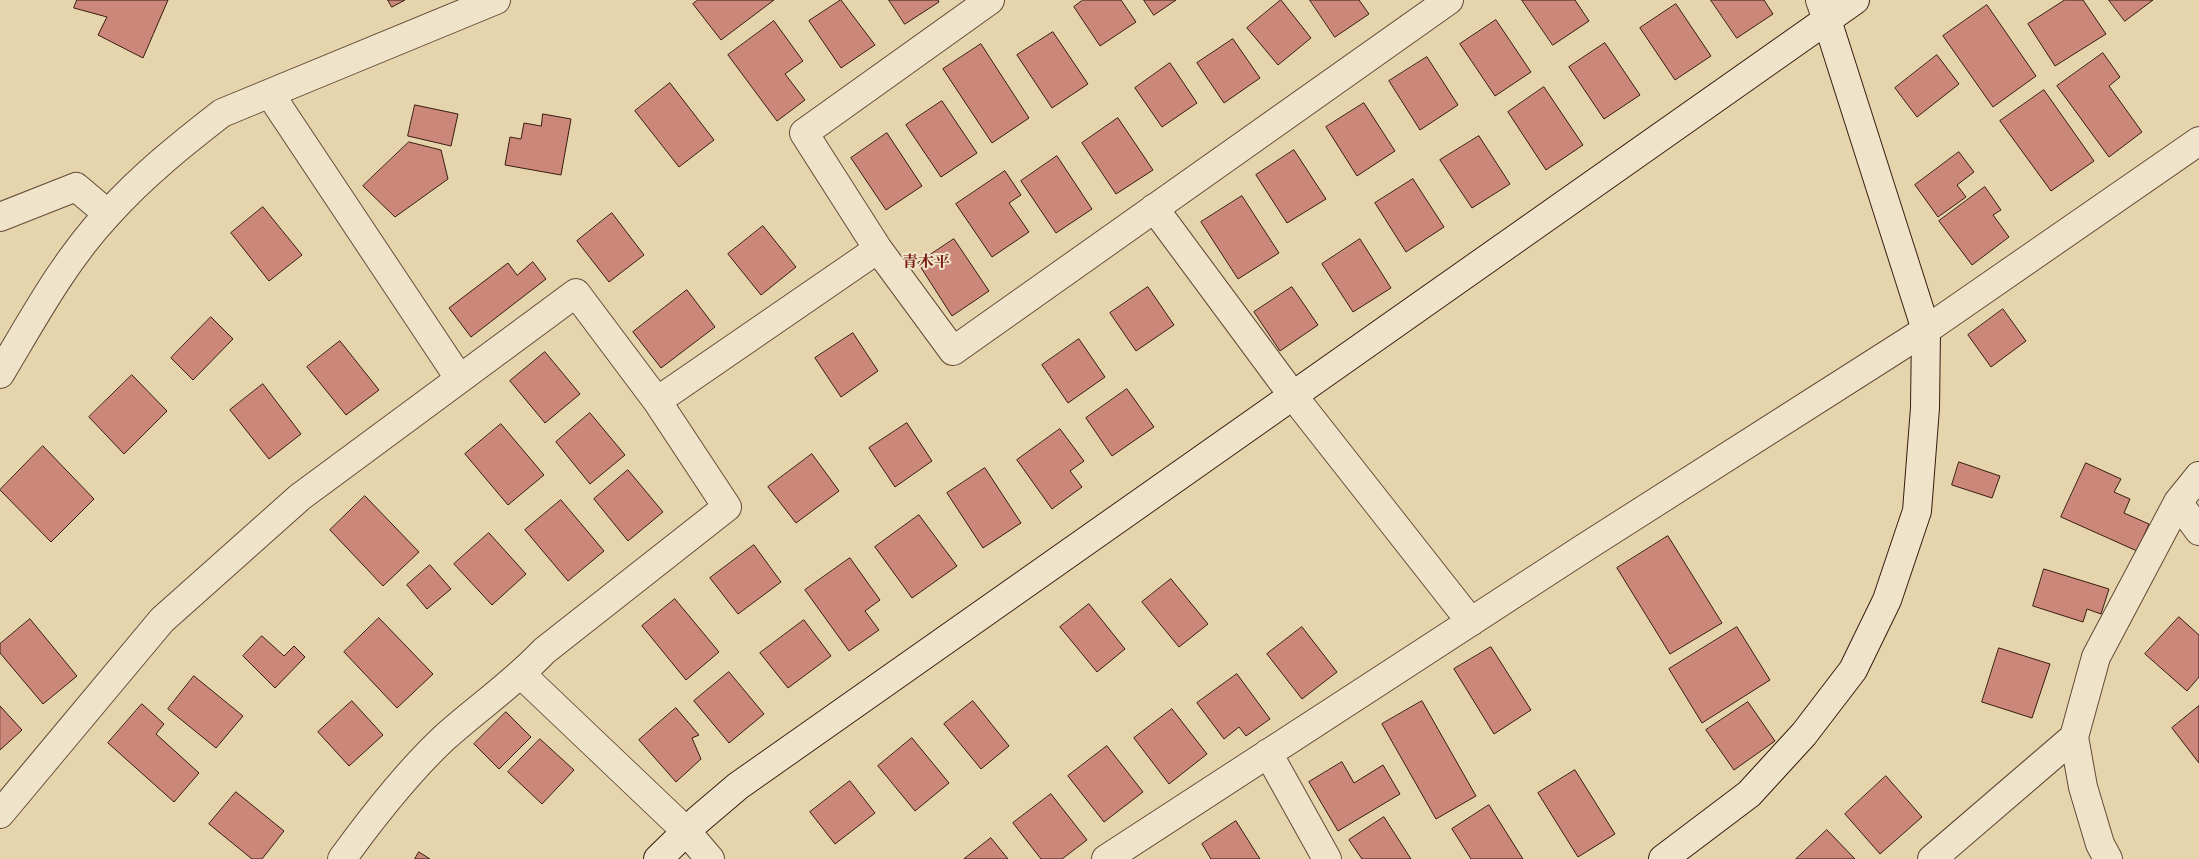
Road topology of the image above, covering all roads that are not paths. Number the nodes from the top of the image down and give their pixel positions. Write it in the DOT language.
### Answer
graph roads {
  1 [pos="496,0"];
  2 [pos="990,0"];
  3 [pos="1449,0"];
  4 [pos="1856,0"];
  5 [pos="1823,10"];
  6 [pos="270,94"];
  7 [pos="2199,141"];
  8 [pos="1154,208"];
  9 [pos="108,214"];
  10 [pos="0,217"];
  11 [pos="878,248"];
  12 [pos="1926,330"];
  13 [pos="0,374"];
  14 [pos="459,378"];
  15 [pos="1294,396"];
  16 [pos="657,401"];
  17 [pos="2199,476"];
  18 [pos="2178,502"];
  19 [pos="2199,531"];
  20 [pos="1471,622"];
  21 [pos="522,675"];
  22 [pos="2074,737"];
  23 [pos="1268,753"];
  24 [pos="0,814"];
  25 [pos="686,831"];
  26 [pos="1680,855"];
  27 [pos="342,859"];
  28 [pos="658,859"];
  29 [pos="710,859"];
  30 [pos="1106,859"];
  31 [pos="1326,859"];
  32 [pos="1932,859"];
  33 [pos="2108,859"];
  1 -- 6 [label="street"];
  2 -- 11 [label="street"];
  3 -- 8 [label="street"];
  4 -- 5 [label="street"];
  5 -- 12 [label="street"];
  5 -- 15 [label="street"];
  6 -- 9 [label="street"];
  6 -- 14 [label="street"];
  7 -- 12 [label="street"];
  8 -- 11 [label="street"];
  8 -- 15 [label="street"];
  9 -- 10 [label="street"];
  9 -- 13 [label="street"];
  11 -- 16 [label="street"];
  12 -- 20 [label="street"];
  12 -- 26 [label="street"];
  14 -- 16 [label="street"];
  14 -- 24 [label="street"];
  15 -- 20 [label="street"];
  15 -- 25 [label="street"];
  16 -- 21 [label="street"];
  17 -- 18 [label="street"];
  18 -- 19 [label="street"];
  18 -- 22 [label="street"];
  20 -- 23 [label="street"];
  21 -- 25 [label="street"];
  21 -- 27 [label="street"];
  22 -- 32 [label="street"];
  22 -- 33 [label="street"];
  23 -- 30 [label="street"];
  23 -- 31 [label="street"];
  25 -- 28 [label="street"];
  25 -- 29 [label="street"];
}
